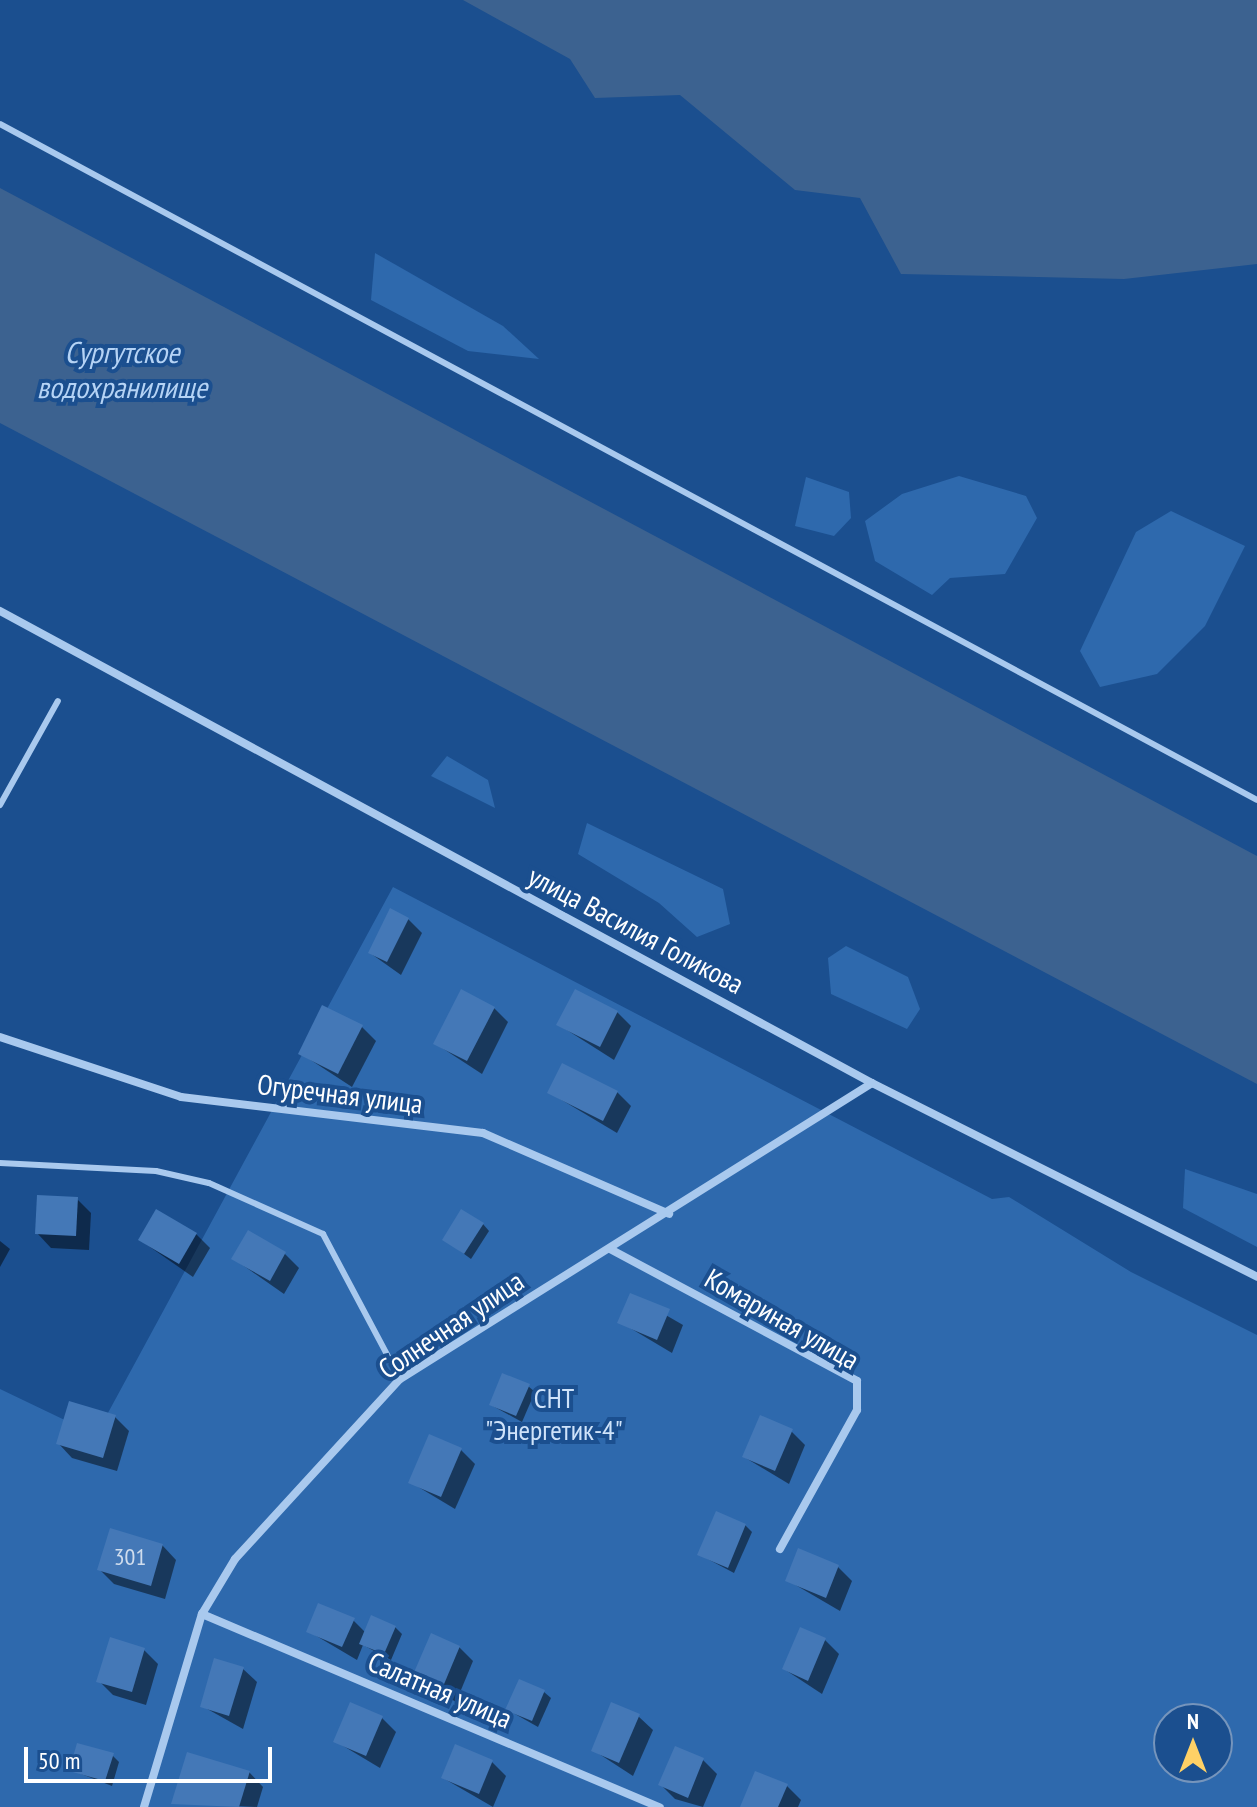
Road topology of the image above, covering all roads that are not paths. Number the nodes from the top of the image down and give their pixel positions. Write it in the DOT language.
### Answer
graph roads {
  1 [pos="0,124"];
  2 [pos="0,611"];
  3 [pos="12,617"];
  4 [pos="0,619"];
  5 [pos="58,701"];
  6 [pos="1257,800"];
  7 [pos="0,805"];
  8 [pos="0,1037"];
  9 [pos="872,1083"];
  10 [pos="0,1163"];
  11 [pos="669,1214"];
  12 [pos="610,1249"];
  13 [pos="1257,1277"];
  14 [pos="400,1379"];
  15 [pos="780,1549"];
  16 [pos="202,1614"];
  17 [pos="144,1807"];
  18 [pos="660,1807"];
  1 -- 6 [label="lane"];
  2 -- 3 [label="street, улица Василия Голикова"];
  3 -- 4 [label="lane"];
  3 -- 9 [label="street, улица Василия Голикова"];
  5 -- 7 [label="lane"];
  8 -- 11 [label="street, Огуречная улица"];
  9 -- 11 [label="street, Солнечная улица"];
  9 -- 13 [label="street, улица Василия Голикова"];
  10 -- 14 [label="lane"];
  11 -- 12 [label="street, Солнечная улица"];
  12 -- 14 [label="street, Солнечная улица"];
  12 -- 15 [label="street, Комариная улица"];
  14 -- 16 [label="street, Солнечная улица"];
  16 -- 17 [label="street, Солнечная улица"];
  16 -- 18 [label="street, Салатная улица"];
}
